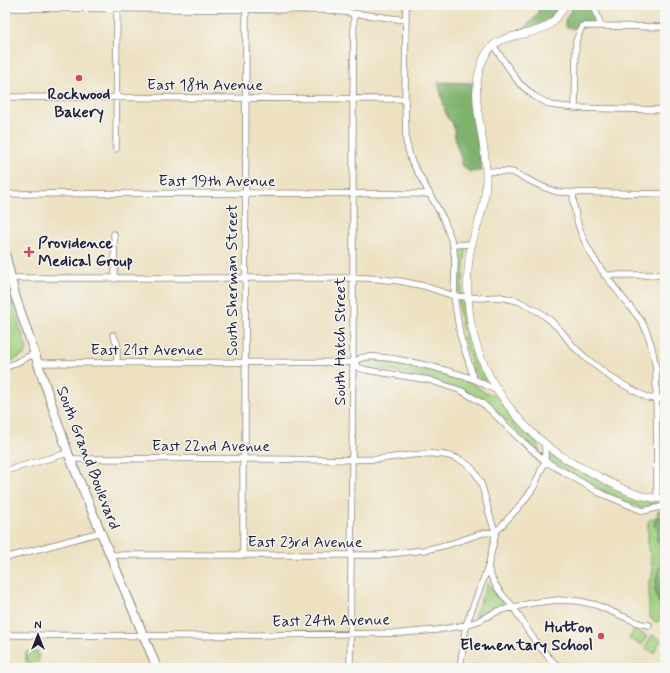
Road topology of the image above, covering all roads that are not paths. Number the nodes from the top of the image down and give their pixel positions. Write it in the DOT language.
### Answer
graph roads {
  1 [pos="406,5"];
  2 [pos="566,5"];
  3 [pos="594,5"];
  4 [pos="89,7"];
  5 [pos="246,7"];
  6 [pos="5,8"];
  7 [pos="117,9"];
  8 [pos="354,14"];
  9 [pos="406,20"];
  10 [pos="601,26"];
  11 [pos="665,27"];
  12 [pos="493,44"];
  13 [pos="5,97"];
  14 [pos="116,97"];
  15 [pos="246,98"];
  16 [pos="353,99"];
  17 [pos="405,99"];
  18 [pos="575,108"];
  19 [pos="665,110"];
  20 [pos="116,150"];
  21 [pos="486,171"];
  22 [pos="246,193"];
  23 [pos="573,193"];
  24 [pos="5,194"];
  25 [pos="429,194"];
  26 [pos="665,194"];
  27 [pos="353,195"];
  28 [pos="114,234"];
  29 [pos="472,244"];
  30 [pos="453,245"];
  31 [pos="5,253"];
  32 [pos="604,275"];
  33 [pos="665,275"];
  34 [pos="10,278"];
  35 [pos="245,278"];
  36 [pos="353,278"];
  37 [pos="115,279"];
  38 [pos="454,296"];
  39 [pos="468,297"];
  40 [pos="113,335"];
  41 [pos="34,354"];
  42 [pos="353,362"];
  43 [pos="37,363"];
  44 [pos="117,363"];
  45 [pos="245,363"];
  46 [pos="5,368"];
  47 [pos="474,379"];
  48 [pos="497,391"];
  49 [pos="656,399"];
  50 [pos="665,399"];
  51 [pos="545,444"];
  52 [pos="69,456"];
  53 [pos="243,459"];
  54 [pos="352,459"];
  55 [pos="545,461"];
  56 [pos="5,471"];
  57 [pos="665,498"];
  58 [pos="656,499"];
  59 [pos="665,506"];
  60 [pos="101,532"];
  61 [pos="496,532"];
  62 [pos="110,555"];
  63 [pos="243,555"];
  64 [pos="351,555"];
  65 [pos="5,558"];
  66 [pos="488,567"];
  67 [pos="514,607"];
  68 [pos="466,625"];
  69 [pos="649,625"];
  70 [pos="350,634"];
  71 [pos="5,635"];
  72 [pos="143,636"];
  73 [pos="157,668"];
  74 [pos="350,668"];
  75 [pos="460,668"];
  76 [pos="560,668"];
  1 -- 9 [label="street"];
  2 -- 12 [label="street"];
  3 -- 10 [label="street"];
  4 -- 6 [label="street"];
  4 -- 7 [label="street"];
  5 -- 7 [label="street"];
  5 -- 8 [label="street"];
  5 -- 15 [label="street, South Sherman Street"];
  7 -- 14 [label="street"];
  8 -- 9 [label="street"];
  8 -- 16 [label="street, South Hatch Street"];
  9 -- 17 [label="street"];
  10 -- 11 [label="street"];
  10 -- 18 [label="street"];
  12 -- 18 [label="street"];
  12 -- 21 [label="street"];
  13 -- 14 [label="street, East 18th Avenue"];
  14 -- 15 [label="street, East 18th Avenue"];
  14 -- 20 [label="street"];
  15 -- 16 [label="street, East 18th Avenue"];
  15 -- 22 [label="street, South Sherman Street"];
  16 -- 17 [label="street, East 18th Avenue"];
  16 -- 27 [label="street, South Hatch Street"];
  17 -- 25 [label="street"];
  18 -- 19 [label="street"];
  21 -- 23 [label="street"];
  21 -- 29 [label="street"];
  22 -- 24 [label="street, East 19th Avenue"];
  22 -- 27 [label="street, East 19th Avenue"];
  22 -- 35 [label="street, South Sherman Street"];
  23 -- 26 [label="street"];
  23 -- 32 [label="street"];
  25 -- 27 [label="street, East 19th Avenue"];
  25 -- 30 [label="street"];
  27 -- 36 [label="street, South Hatch Street"];
  28 -- 37 [label="street"];
  29 -- 30 [label="street"];
  29 -- 39 [label="street"];
  30 -- 38 [label="street"];
  31 -- 34 [label="main road, South Grand Boulevard"];
  32 -- 33 [label="street"];
  32 -- 49 [label="street"];
  34 -- 37 [label="street"];
  34 -- 41 [label="main road, South Grand Boulevard"];
  35 -- 36 [label="street"];
  35 -- 37 [label="street"];
  35 -- 45 [label="street, South Sherman Street"];
  36 -- 38 [label="street"];
  36 -- 42 [label="street, South Hatch Street"];
  38 -- 39 [label="street"];
  38 -- 47 [label="street"];
  39 -- 48 [label="street"];
  39 -- 49 [label="street"];
  40 -- 44 [label="street"];
  41 -- 43 [label="main road, South Grand Boulevard"];
  41 -- 46 [label="street"];
  42 -- 45 [label="street, East 21st Avenue"];
  42 -- 47 [label="street, East 21st Avenue"];
  42 -- 54 [label="street, South Hatch Street"];
  42 -- 55 [label="street"];
  43 -- 44 [label="street, East 21st Avenue"];
  43 -- 52 [label="main road, South Grand Boulevard"];
  44 -- 45 [label="street, East 21st Avenue"];
  45 -- 53 [label="street, South Sherman Street"];
  47 -- 48 [label="street, East 21st Avenue"];
  48 -- 51 [label="street"];
  49 -- 50 [label="street"];
  49 -- 58 [label="street"];
  51 -- 55 [label="street"];
  51 -- 58 [label="street"];
  52 -- 53 [label="street, East 22nd Avenue"];
  52 -- 56 [label="street, East 22nd Avenue"];
  52 -- 60 [label="main road, South Grand Boulevard"];
  53 -- 54 [label="street, East 22nd Avenue"];
  53 -- 63 [label="street, South Sherman Street"];
  54 -- 61 [label="street, East 22nd Avenue"];
  54 -- 64 [label="street, South Hatch Street"];
  55 -- 59 [label="street"];
  55 -- 61 [label="street"];
  57 -- 58 [label="street"];
  60 -- 62 [label="main road, South Grand Boulevard"];
  60 -- 65 [label="street"];
  61 -- 64 [label="street, East 23rd Avenue"];
  61 -- 66 [label="street"];
  62 -- 63 [label="street, East 23rd Avenue"];
  62 -- 72 [label="main road, South Grand Boulevard"];
  63 -- 64 [label="street, East 23rd Avenue"];
  64 -- 70 [label="street, South Hatch Street"];
  66 -- 67 [label="street"];
  66 -- 68 [label="street"];
  67 -- 68 [label="street, East 24th Avenue"];
  67 -- 69 [label="street, East 24th Avenue"];
  67 -- 76 [label="street"];
  68 -- 70 [label="street, East 24th Avenue"];
  68 -- 75 [label="street"];
  70 -- 72 [label="street, East 24th Avenue"];
  70 -- 74 [label="street, South Hatch Street"];
  71 -- 72 [label="street, East 24th Avenue"];
  72 -- 73 [label="main road, South Grand Boulevard"];
}
